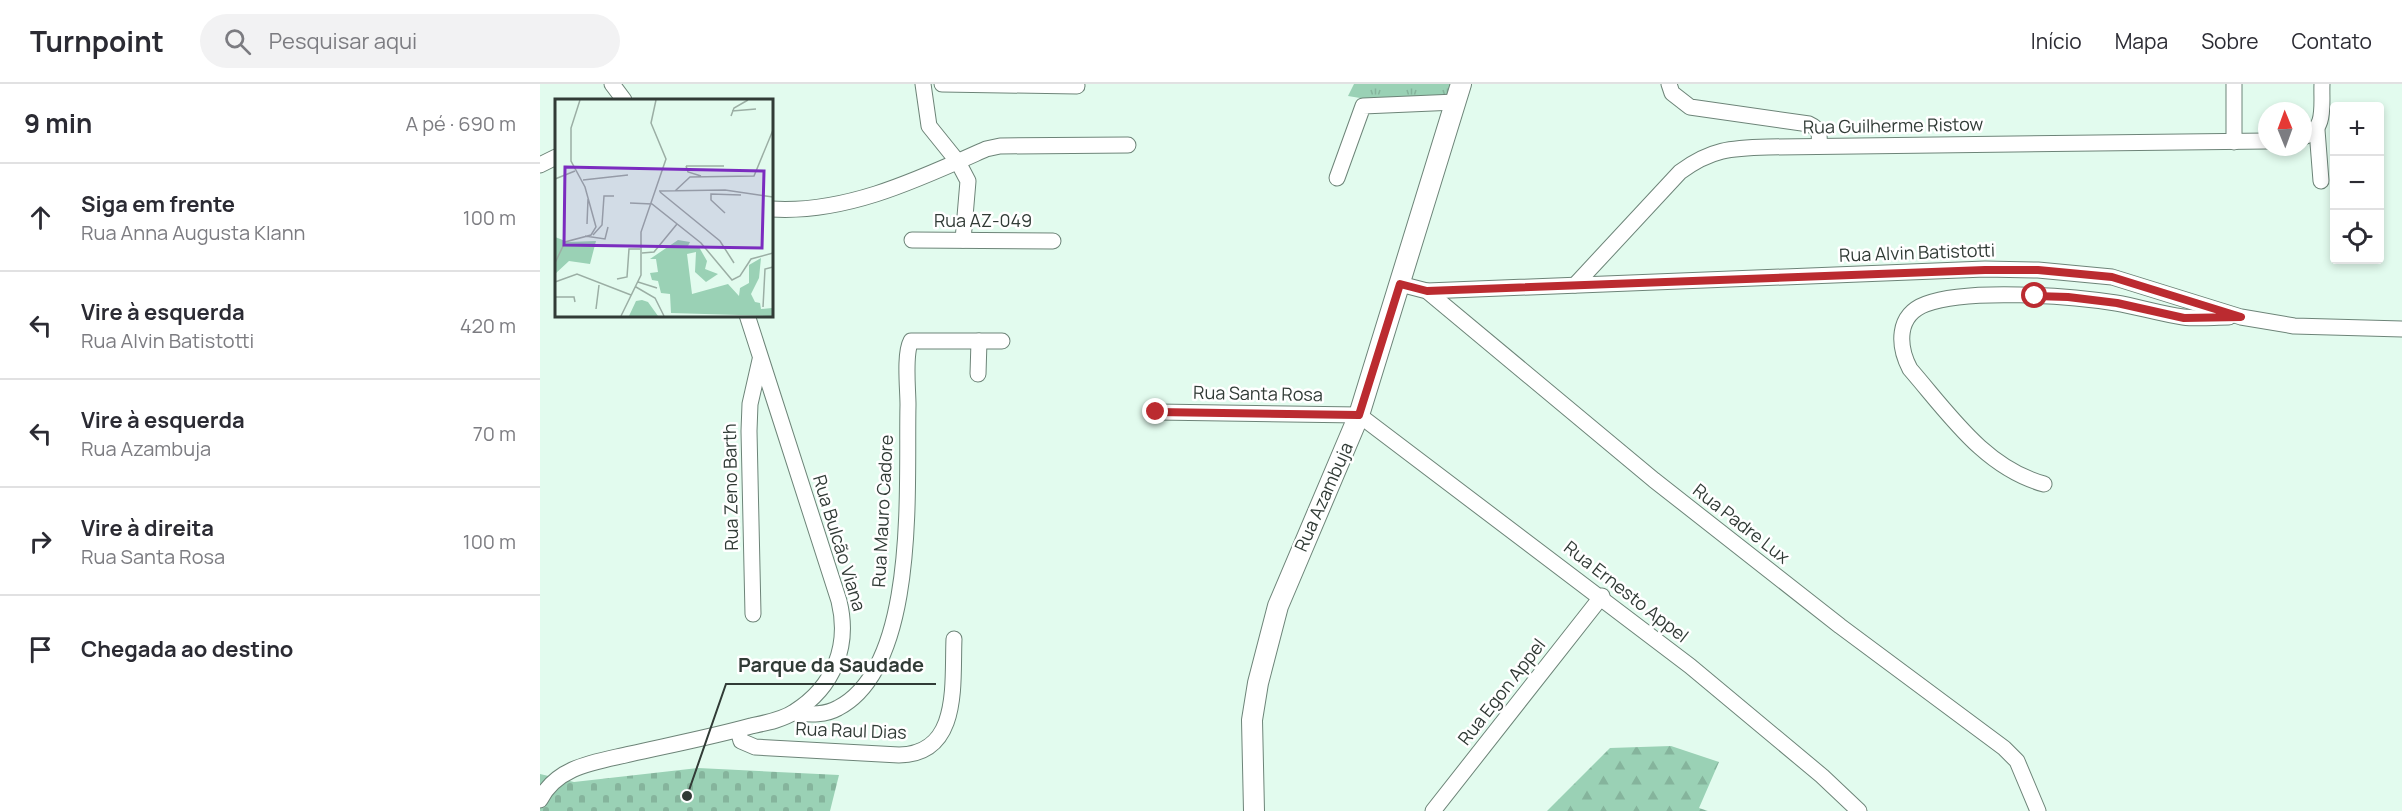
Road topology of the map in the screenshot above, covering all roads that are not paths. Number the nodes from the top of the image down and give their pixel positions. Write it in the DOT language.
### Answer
graph roads {
  1 [pos="612,84"];
  2 [pos="923,84"];
  3 [pos="942,84"];
  4 [pos="1669,84"];
  5 [pos="2234,84"];
  6 [pos="2322,84"];
  7 [pos="1077,86"];
  8 [pos="1459,93"];
  9 [pos="623,99"];
  10 [pos="2317,130"];
  11 [pos="2312,132"];
  12 [pos="2234,141"];
  13 [pos="2258,141"];
  14 [pos="1128,145"];
  15 [pos="1819,146"];
  16 [pos="555,158"];
  17 [pos="958,162"];
  18 [pos="540,165"];
  19 [pos="1337,178"];
  20 [pos="2321,181"];
  21 [pos="772,209"];
  22 [pos="912,240"];
  23 [pos="963,240"];
  24 [pos="1053,241"];
  25 [pos="1400,284"];
  26 [pos="1575,285"];
  27 [pos="1427,291"];
  28 [pos="747,316"];
  29 [pos="2241,317"];
  30 [pos="2402,329"];
  31 [pos="979,341"];
  32 [pos="1002,341"];
  33 [pos="760,360"];
  34 [pos="978,374"];
  35 [pos="1156,412"];
  36 [pos="1359,415"];
  37 [pos="2044,484"];
  38 [pos="1602,597"];
  39 [pos="753,614"];
  40 [pos="954,639"];
  41 [pos="793,713"];
  42 [pos="738,730"];
  43 [pos="540,800"];
  44 [pos="1254,811"];
  45 [pos="1432,811"];
  46 [pos="1859,811"];
  47 [pos="2038,811"];
  1 -- 9 [label="street"];
  2 -- 17 [label="street"];
  3 -- 7 [label="street"];
  4 -- 15 [label="street"];
  5 -- 12 [label="street"];
  6 -- 10 [label="street"];
  8 -- 19 [label="street"];
  8 -- 25 [label="main road, Rua Azambuja"];
  10 -- 11 [label="street"];
  10 -- 20 [label="street"];
  12 -- 13 [label="street, Rua Guilherme Ristow"];
  12 -- 15 [label="street, Rua Guilherme Ristow"];
  14 -- 17 [label="street"];
  15 -- 26 [label="street, Rua Guilherme Ristow"];
  16 -- 18 [label="street"];
  17 -- 21 [label="street"];
  17 -- 23 [label="street"];
  22 -- 23 [label="street, Rua AZ-049"];
  23 -- 24 [label="street, Rua AZ-049"];
  25 -- 27 [label="street, Rua Padre Lux"];
  25 -- 36 [label="main road, Rua Azambuja"];
  26 -- 27 [label="street, Rua Alvin Batistotti"];
  26 -- 29 [label="street, Rua Alvin Batistotti"];
  27 -- 47 [label="street, Rua Padre Lux"];
  28 -- 33 [label="street, Rua Bulcão Viana"];
  29 -- 30 [label="street, Rua Alvin Batistotti"];
  29 -- 37 [label="street"];
  31 -- 32 [label="street, Rua Mauro Cadore"];
  31 -- 34 [label="street"];
  31 -- 41 [label="street, Rua Mauro Cadore"];
  33 -- 39 [label="street, Rua Zeno Barth"];
  33 -- 41 [label="street, Rua Bulcão Viana"];
  35 -- 36 [label="street, Rua Santa Rosa"];
  36 -- 38 [label="street, Rua Ernesto Appel"];
  36 -- 44 [label="main road, Rua Azambuja"];
  38 -- 45 [label="street, Rua Egon Appel"];
  38 -- 46 [label="street, Rua Ernesto Appel"];
  40 -- 42 [label="street, Rua Raul Dias"];
  41 -- 42 [label="street, Rua Bulcão Viana"];
  42 -- 43 [label="street, Rua Bulcão Viana"];
}
